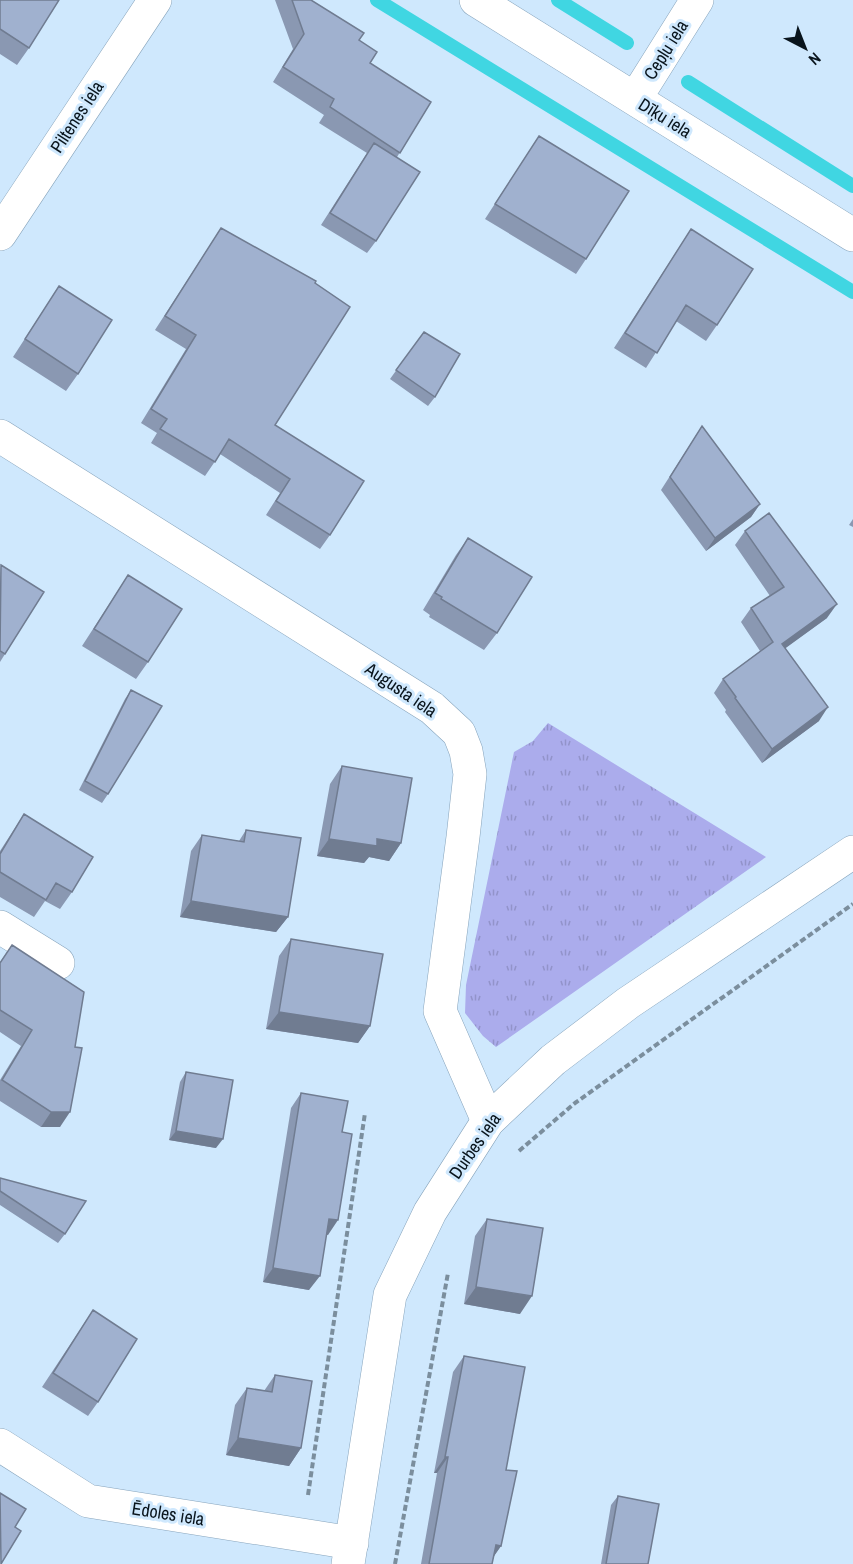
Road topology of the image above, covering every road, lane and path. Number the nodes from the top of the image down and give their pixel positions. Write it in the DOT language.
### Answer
graph roads {
  1 [pos="155,0"];
  2 [pos="476,0"];
  3 [pos="697,0"];
  4 [pos="635,99"];
  5 [pos="0,234"];
  6 [pos="853,236"];
  7 [pos="0,436"];
  8 [pos="853,852"];
  9 [pos="853,904"];
  10 [pos="0,927"];
  11 [pos="58,963"];
  12 [pos="365,1113"];
  13 [pos="488,1121"];
  14 [pos="517,1152"];
  15 [pos="448,1269"];
  16 [pos="0,1445"];
  17 [pos="302,1535"];
  18 [pos="350,1553"];
  19 [pos="395,1564"];
  1 -- 5 [label="street, Piltenes iela"];
  2 -- 4 [label="street, Dīķu iela"];
  3 -- 4 [label="street, Cepļu iela"];
  4 -- 6 [label="street, Dīķu iela"];
  7 -- 13 [label="street, Augusta iela"];
  8 -- 13 [label="street, Durbes iela"];
  9 -- 14 [label="path"];
  10 -- 11 [label="street"];
  12 -- 17 [label="path"];
  13 -- 18 [label="street, Durbes iela"];
  15 -- 19 [label="path"];
  16 -- 17 [label="street, Ēdoles iela"];
  17 -- 18 [label="street, Ēdoles iela"];
}
